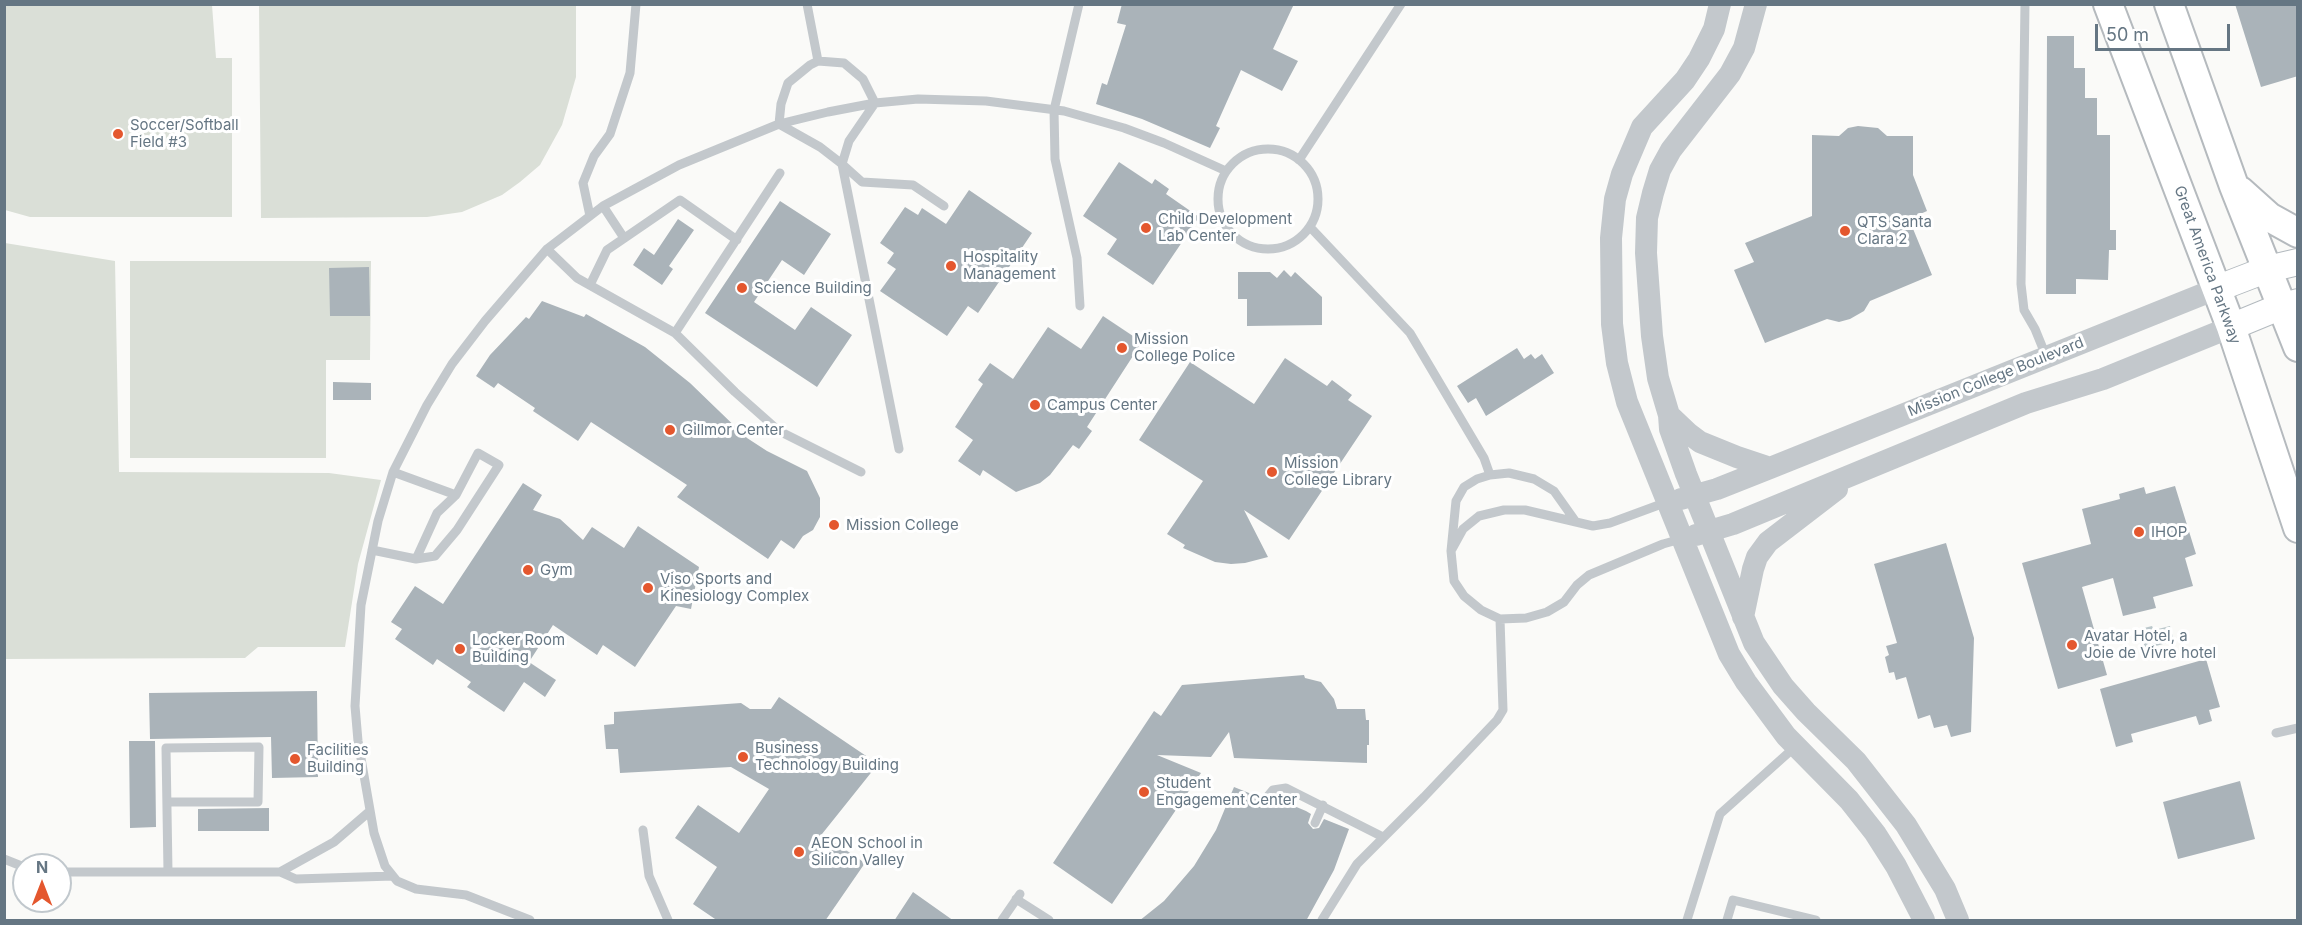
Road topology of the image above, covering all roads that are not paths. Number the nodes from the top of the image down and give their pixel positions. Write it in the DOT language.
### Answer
graph roads {
  1 [pos="636,4"];
  2 [pos="807,4"];
  3 [pos="1079,4"];
  4 [pos="1401,4"];
  5 [pos="1720,4"];
  6 [pos="1756,4"];
  7 [pos="2025,4"];
  8 [pos="2108,4"];
  9 [pos="2169,4"];
  10 [pos="818,61"];
  11 [pos="875,103"];
  12 [pos="1054,110"];
  13 [pos="779,124"];
  14 [pos="1299,160"];
  15 [pos="842,164"];
  16 [pos="1226,171"];
  17 [pos="780,173"];
  18 [pos="2234,186"];
  19 [pos="603,206"];
  20 [pos="944,206"];
  21 [pos="590,216"];
  22 [pos="1310,227"];
  23 [pos="2298,233"];
  24 [pos="624,238"];
  25 [pos="736,240"];
  26 [pos="547,249"];
  27 [pos="2298,262"];
  28 [pos="2268,269"];
  29 [pos="590,285"];
  30 [pos="2216,289"];
  31 [pos="2290,304"];
  32 [pos="1080,306"];
  33 [pos="2231,327"];
  34 [pos="675,333"];
  35 [pos="2298,347"];
  36 [pos="2046,356"];
  37 [pos="1669,415"];
  38 [pos="899,449"];
  39 [pos="1770,468"];
  40 [pos="393,472"];
  41 [pos="861,472"];
  42 [pos="1490,475"];
  43 [pos="1852,476"];
  44 [pos="456,495"];
  45 [pos="1695,495"];
  46 [pos="1668,502"];
  47 [pos="1576,522"];
  48 [pos="2298,528"];
  49 [pos="1709,531"];
  50 [pos="1683,539"];
  51 [pos="372,550"];
  52 [pos="1451,551"];
  53 [pos="416,558"];
  54 [pos="1743,616"];
  55 [pos="1500,619"];
  56 [pos="2298,728"];
  57 [pos="2276,733"];
  58 [pos="1796,746"];
  59 [pos="167,802"];
  60 [pos="1263,802"];
  61 [pos="1323,805"];
  62 [pos="370,811"];
  63 [pos="1315,823"];
  64 [pos="643,830"];
  65 [pos="1383,837"];
  66 [pos="72,872"];
  67 [pos="280,872"];
  68 [pos="168,873"];
  69 [pos="393,876"];
  70 [pos="530,921"];
  71 [pos="668,921"];
  72 [pos="1002,921"];
  73 [pos="1049,921"];
  74 [pos="1322,921"];
  75 [pos="1688,921"];
  76 [pos="1727,921"];
  77 [pos="1816,921"];
  78 [pos="1924,921"];
  79 [pos="1958,921"];
  1 -- 21 [label="lane"];
  2 -- 10 [label="lane"];
  3 -- 12 [label="lane"];
  4 -- 14 [label="lane"];
  5 -- 46 [label="street"];
  6 -- 37 [label="street"];
  7 -- 36 [label="lane"];
  8 -- 30 [label="main road, Great America Parkway"];
  9 -- 18 [label="main road"];
  10 -- 11 [label="lane"];
  10 -- 13 [label="lane"];
  11 -- 12 [label="lane"];
  11 -- 13 [label="lane"];
  11 -- 15 [label="lane"];
  12 -- 16 [label="lane"];
  12 -- 32 [label="lane"];
  13 -- 15 [label="lane"];
  13 -- 19 [label="lane"];
  14 -- 16 [label="lane"];
  14 -- 22 [label="lane"];
  15 -- 20 [label="lane"];
  15 -- 38 [label="lane"];
  16 -- 22 [label="lane"];
  17 -- 25 [label="lane"];
  18 -- 23 [label="main road"];
  18 -- 28 [label="main road"];
  19 -- 21 [label="lane"];
  19 -- 24 [label="lane"];
  21 -- 26 [label="lane"];
  22 -- 42 [label="lane"];
  24 -- 25 [label="lane"];
  24 -- 29 [label="lane"];
  25 -- 34 [label="lane"];
  26 -- 29 [label="lane"];
  26 -- 40 [label="lane"];
  27 -- 28 [label="main road, Mission College Boulevard"];
  28 -- 30 [label="main road, Mission College Boulevard"];
  28 -- 31 [label="main road"];
  29 -- 34 [label="lane"];
  30 -- 33 [label="main road, Great America Parkway"];
  30 -- 36 [label="street, Mission College Boulevard"];
  31 -- 33 [label="main road"];
  31 -- 35 [label="main road"];
  33 -- 43 [label="street"];
  33 -- 48 [label="main road, Great America Parkway"];
  34 -- 41 [label="lane"];
  36 -- 39 [label="street, Mission College Boulevard"];
  37 -- 39 [label="street"];
  37 -- 45 [label="street"];
  39 -- 45 [label="street, Mission College Boulevard"];
  40 -- 44 [label="lane"];
  40 -- 51 [label="lane"];
  42 -- 47 [label="lane"];
  42 -- 52 [label="lane"];
  43 -- 49 [label="street"];
  43 -- 54 [label="street"];
  44 -- 53 [label="lane"];
  44 -- 53 [label="lane"];
  45 -- 46 [label="street, Mission College Boulevard"];
  45 -- 49 [label="street"];
  46 -- 47 [label="lane"];
  46 -- 50 [label="street"];
  47 -- 52 [label="lane"];
  49 -- 50 [label="street"];
  49 -- 54 [label="street"];
  50 -- 55 [label="lane"];
  50 -- 58 [label="street"];
  51 -- 53 [label="lane"];
  51 -- 62 [label="lane"];
  52 -- 55 [label="lane"];
  54 -- 79 [label="street"];
  55 -- 65 [label="lane"];
  56 -- 57 [label="lane"];
  58 -- 75 [label="lane"];
  58 -- 78 [label="street"];
  59 -- 59 [label="lane"];
  59 -- 68 [label="lane"];
  60 -- 61 [label="lane"];
  61 -- 63 [label="lane"];
  61 -- 65 [label="lane"];
  62 -- 67 [label="lane"];
  62 -- 69 [label="lane"];
  64 -- 71 [label="lane"];
  65 -- 74 [label="lane"];
  66 -- 68 [label="lane"];
  67 -- 68 [label="lane"];
  67 -- 69 [label="lane"];
  69 -- 70 [label="lane"];
  72 -- 73 [label="lane"];
  76 -- 77 [label="lane"];
}
